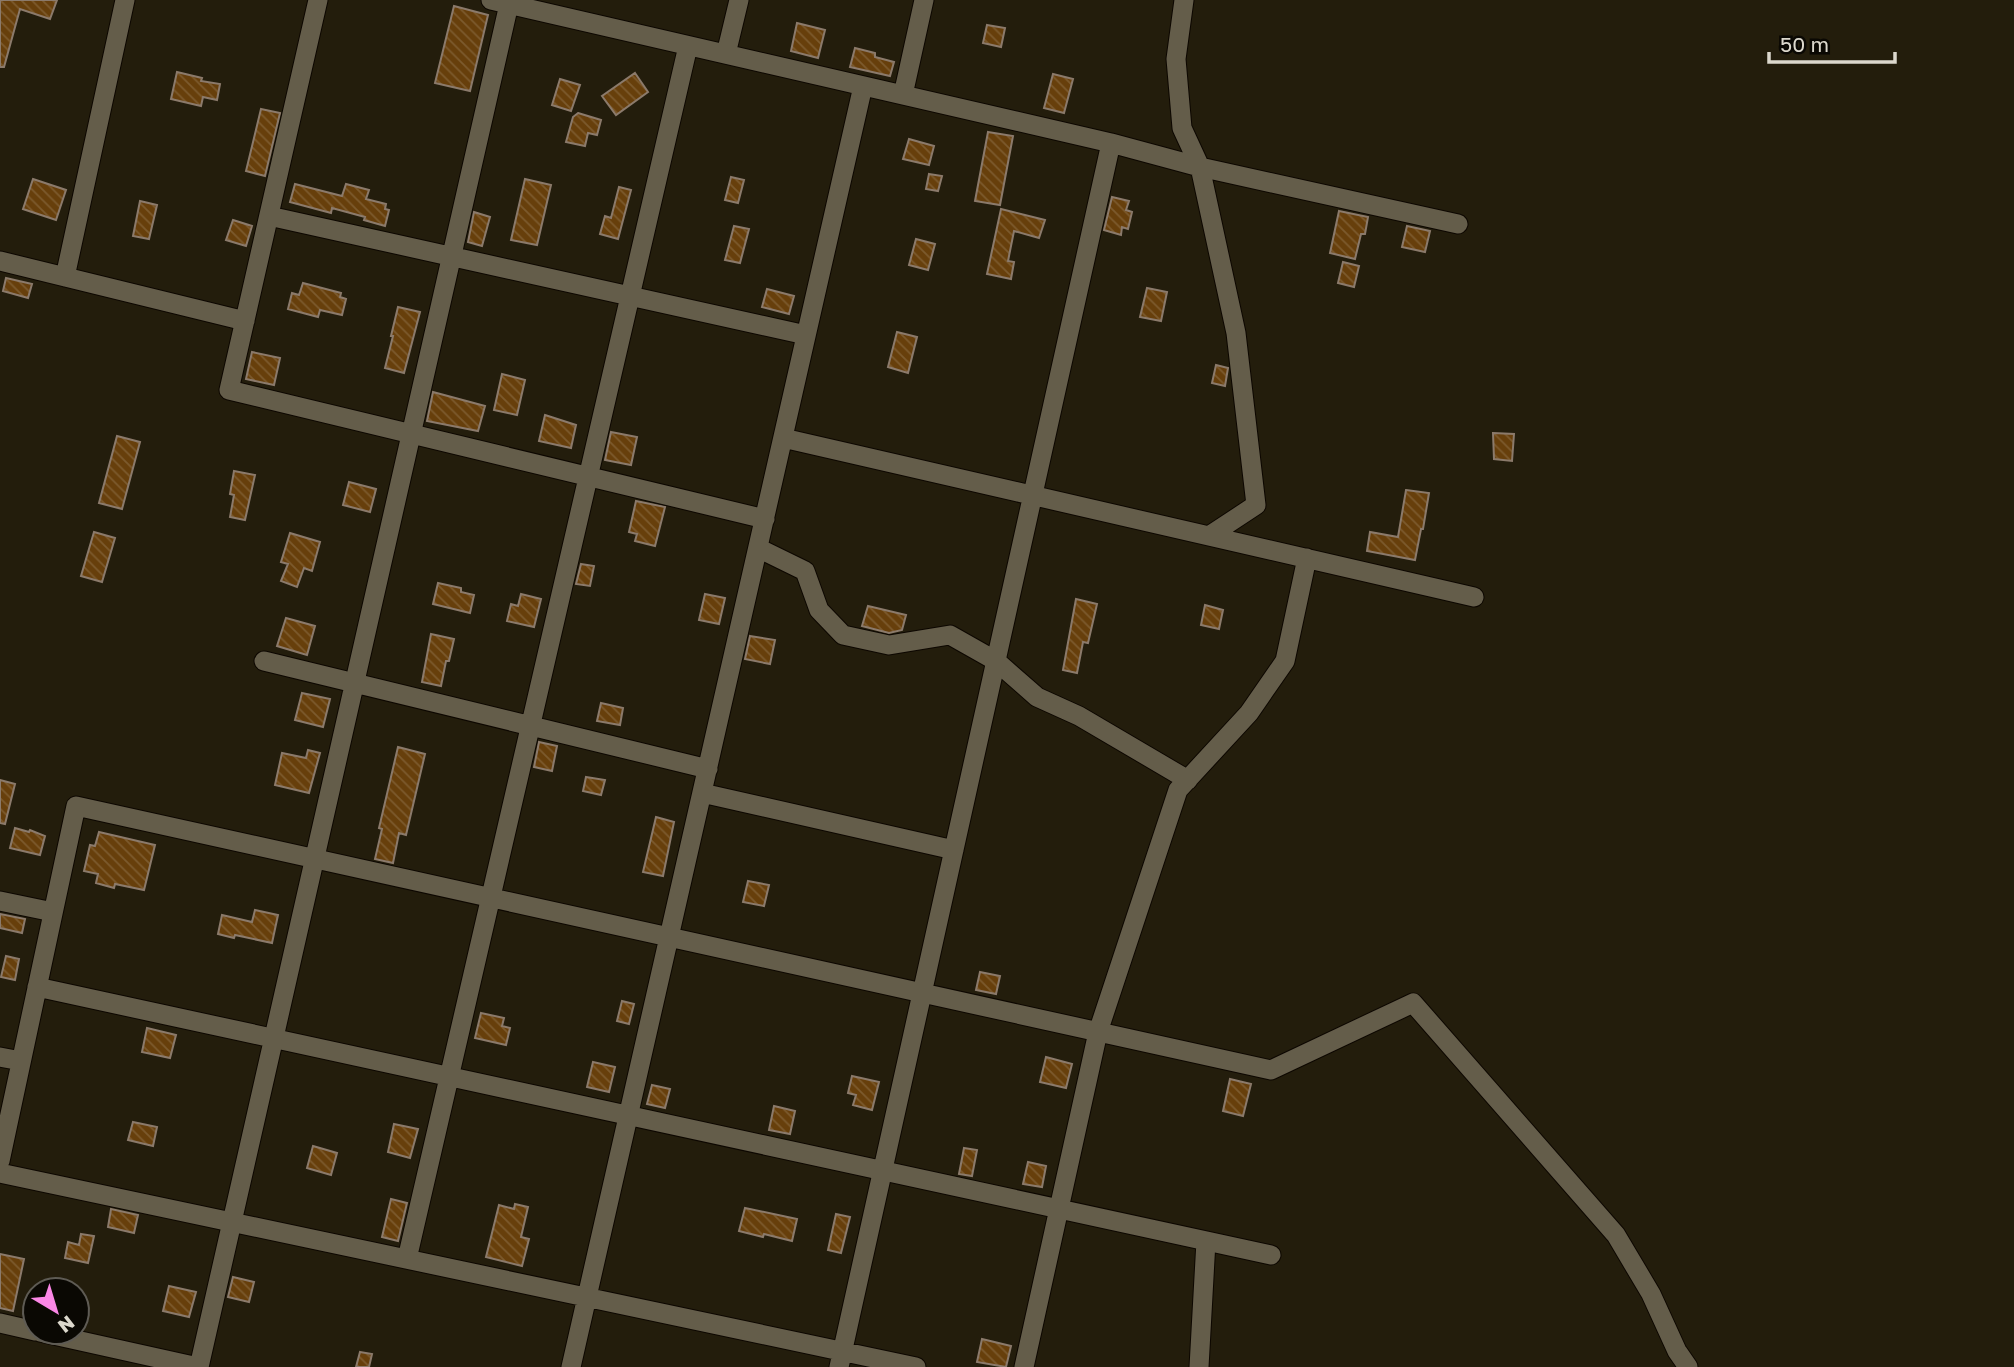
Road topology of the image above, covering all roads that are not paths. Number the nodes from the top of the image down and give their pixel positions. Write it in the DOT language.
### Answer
graph roads {
  1 [pos="125,0"];
  2 [pos="318,0"];
  3 [pos="739,0"];
  4 [pos="924,0"];
  5 [pos="1184,0"];
  6 [pos="500,2"];
  7 [pos="688,46"];
  8 [pos="726,54"];
  9 [pos="863,86"];
  10 [pos="903,95"];
  11 [pos="1111,143"];
  12 [pos="1200,167"];
  13 [pos="269,216"];
  14 [pos="1458,224"];
  15 [pos="452,256"];
  16 [pos="0,261"];
  17 [pos="65,277"];
  18 [pos="630,296"];
  19 [pos="245,321"];
  20 [pos="806,335"];
  21 [pos="411,434"];
  22 [pos="783,438"];
  23 [pos="588,477"];
  24 [pos="1033,495"];
  25 [pos="765,519"];
  26 [pos="1209,536"];
  27 [pos="758,548"];
  28 [pos="1307,558"];
  29 [pos="1474,597"];
  30 [pos="264,661"];
  31 [pos="996,661"];
  32 [pos="355,683"];
  33 [pos="530,726"];
  34 [pos="708,769"];
  35 [pos="1188,780"];
  36 [pos="702,793"];
  37 [pos="954,850"];
  38 [pos="315,859"];
  39 [pos="490,898"];
  40 [pos="0,901"];
  41 [pos="53,912"];
  42 [pos="669,937"];
  43 [pos="37,987"];
  44 [pos="922,993"];
  45 [pos="1098,1032"];
  46 [pos="274,1038"];
  47 [pos="0,1057"];
  48 [pos="21,1061"];
  49 [pos="449,1077"];
  50 [pos="629,1116"];
  51 [pos="0,1161"];
  52 [pos="883,1171"];
  53 [pos="0,1173"];
  54 [pos="1059,1209"];
  55 [pos="232,1222"];
  56 [pos="1206,1241"];
  57 [pos="1271,1255"];
  58 [pos="407,1259"];
  59 [pos="587,1297"];
  60 [pos="0,1323"];
  61 [pos="21,1327"];
  62 [pos="91,1343"];
  63 [pos="841,1359"];
  64 [pos="199,1367"];
  65 [pos="572,1367"];
  66 [pos="916,1367"];
  67 [pos="1024,1367"];
  68 [pos="1199,1367"];
  69 [pos="1688,1367"];
  1 -- 17 [label="street"];
  2 -- 13 [label="street"];
  3 -- 8 [label="street"];
  4 -- 10 [label="street"];
  5 -- 12 [label="street"];
  6 -- 7 [label="street"];
  6 -- 15 [label="street"];
  7 -- 8 [label="street"];
  7 -- 18 [label="street"];
  8 -- 9 [label="street"];
  9 -- 10 [label="street"];
  9 -- 20 [label="street"];
  10 -- 11 [label="street"];
  11 -- 12 [label="street"];
  11 -- 24 [label="street"];
  12 -- 14 [label="street"];
  12 -- 26 [label="street"];
  13 -- 15 [label="street"];
  13 -- 19 [label="street"];
  15 -- 18 [label="street"];
  15 -- 21 [label="street"];
  16 -- 17 [label="street"];
  17 -- 19 [label="street"];
  18 -- 20 [label="street"];
  18 -- 23 [label="street"];
  19 -- 21 [label="street"];
  20 -- 22 [label="street"];
  21 -- 23 [label="street"];
  21 -- 32 [label="street"];
  22 -- 24 [label="street"];
  22 -- 25 [label="street"];
  23 -- 25 [label="street"];
  23 -- 33 [label="street"];
  24 -- 26 [label="street"];
  24 -- 31 [label="street"];
  25 -- 27 [label="street"];
  26 -- 28 [label="street"];
  27 -- 31 [label="street"];
  27 -- 34 [label="street"];
  28 -- 29 [label="street"];
  28 -- 35 [label="street"];
  30 -- 32 [label="street"];
  31 -- 35 [label="street"];
  31 -- 37 [label="street"];
  32 -- 33 [label="street"];
  32 -- 38 [label="street"];
  33 -- 34 [label="street"];
  33 -- 39 [label="street"];
  34 -- 36 [label="street"];
  35 -- 45 [label="street"];
  36 -- 37 [label="street"];
  36 -- 42 [label="street"];
  37 -- 44 [label="street"];
  38 -- 39 [label="street"];
  38 -- 41 [label="street"];
  38 -- 46 [label="street"];
  39 -- 42 [label="street"];
  39 -- 49 [label="street"];
  40 -- 41 [label="street"];
  41 -- 43 [label="street"];
  42 -- 44 [label="street"];
  42 -- 50 [label="street"];
  43 -- 46 [label="street"];
  43 -- 48 [label="street"];
  44 -- 45 [label="street"];
  44 -- 52 [label="street"];
  45 -- 54 [label="street"];
  45 -- 69 [label="street"];
  46 -- 49 [label="street"];
  46 -- 55 [label="street"];
  47 -- 48 [label="street"];
  48 -- 51 [label="street"];
  49 -- 50 [label="street"];
  49 -- 58 [label="street"];
  50 -- 52 [label="street"];
  50 -- 59 [label="street"];
  52 -- 54 [label="street"];
  52 -- 63 [label="street"];
  53 -- 55 [label="street"];
  54 -- 56 [label="street"];
  54 -- 67 [label="street"];
  55 -- 58 [label="street"];
  55 -- 64 [label="street"];
  56 -- 57 [label="street"];
  56 -- 68 [label="street"];
  58 -- 59 [label="street"];
  59 -- 63 [label="street"];
  59 -- 65 [label="street"];
  60 -- 61 [label="street"];
  62 -- 64 [label="street"];
  63 -- 66 [label="street"];
}
